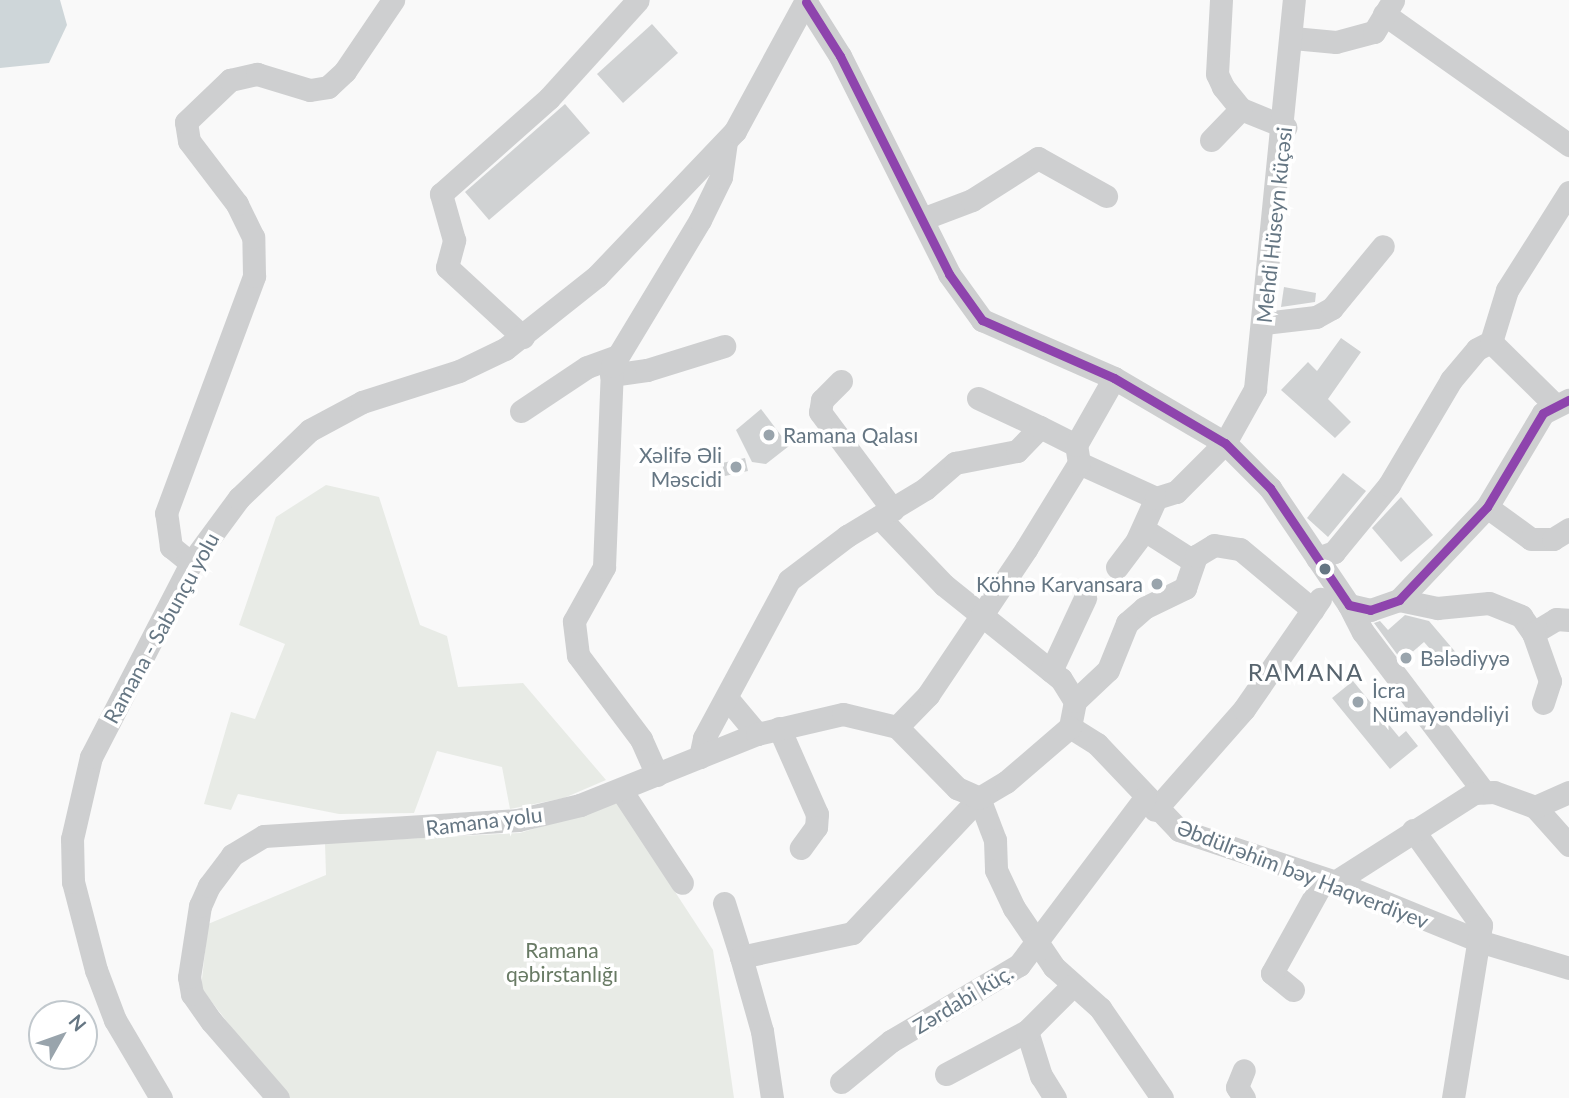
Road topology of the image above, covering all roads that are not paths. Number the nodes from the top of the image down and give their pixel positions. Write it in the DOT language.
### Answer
graph roads {
  1 [pos="393,0"];
  2 [pos="638,0"];
  3 [pos="1221,0"];
  4 [pos="1294,0"];
  5 [pos="806,1"];
  6 [pos="1388,7"];
  7 [pos="1293,38"];
  8 [pos="1241,110"];
  9 [pos="1285,127"];
  10 [pos="1210,141"];
  11 [pos="726,143"];
  12 [pos="1569,145"];
  13 [pos="1569,192"];
  14 [pos="1106,196"];
  15 [pos="922,219"];
  16 [pos="1383,246"];
  17 [pos="1264,323"];
  18 [pos="523,337"];
  19 [pos="1491,342"];
  20 [pos="724,346"];
  21 [pos="613,366"];
  22 [pos="1114,378"];
  23 [pos="841,381"];
  24 [pos="978,398"];
  25 [pos="1562,402"];
  26 [pos="522,411"];
  27 [pos="1040,428"];
  28 [pos="1225,443"];
  29 [pos="1078,454"];
  30 [pos="1156,498"];
  31 [pos="1487,506"];
  32 [pos="886,514"];
  33 [pos="1143,529"];
  34 [pos="1569,529"];
  35 [pos="1193,561"];
  36 [pos="191,563"];
  37 [pos="1117,567"];
  38 [pos="1320,584"];
  39 [pos="1085,598"];
  40 [pos="1399,600"];
  41 [pos="1349,605"];
  42 [pos="981,614"];
  43 [pos="1569,620"];
  44 [pos="1533,633"];
  45 [pos="1051,671"];
  46 [pos="727,698"];
  47 [pos="1075,701"];
  48 [pos="1543,702"];
  49 [pos="897,727"];
  50 [pos="1070,727"];
  51 [pos="768,731"];
  52 [pos="700,757"];
  53 [pos="657,775"];
  54 [pos="621,790"];
  55 [pos="1484,792"];
  56 [pos="1569,792"];
  57 [pos="979,798"];
  58 [pos="1150,804"];
  59 [pos="1535,807"];
  60 [pos="1413,830"];
  61 [pos="1569,845"];
  62 [pos="801,848"];
  63 [pos="1329,880"];
  64 [pos="682,883"];
  65 [pos="724,903"];
  66 [pos="1482,942"];
  67 [pos="1038,947"];
  68 [pos="741,957"];
  69 [pos="1569,968"];
  70 [pos="1072,986"];
  71 [pos="1293,990"];
  72 [pos="1027,1031"];
  73 [pos="1244,1070"];
  74 [pos="946,1074"];
  75 [pos="841,1083"];
  76 [pos="161,1098"];
  77 [pos="278,1098"];
  78 [pos="772,1098"];
  79 [pos="1055,1098"];
  80 [pos="1163,1098"];
  81 [pos="1244,1098"];
  82 [pos="1453,1098"];
  1 -- 36 [label="street"];
  2 -- 18 [label="street"];
  3 -- 8 [label="street"];
  4 -- 7 [label="street, Mehdi Hüseyn küçəsi"];
  5 -- 11 [label="street, Ramana - Sabunçu yolu"];
  5 -- 15 [label="street"];
  6 -- 7 [label="street"];
  6 -- 12 [label="street"];
  7 -- 9 [label="street, Mehdi Hüseyn küçəsi"];
  8 -- 9 [label="street"];
  8 -- 10 [label="street"];
  9 -- 17 [label="street, Mehdi Hüseyn küçəsi"];
  11 -- 18 [label="street, Ramana - Sabunçu yolu"];
  11 -- 21 [label="street"];
  13 -- 19 [label="street"];
  14 -- 15 [label="street"];
  15 -- 22 [label="street"];
  16 -- 17 [label="street"];
  17 -- 28 [label="street, Mehdi Hüseyn küçəsi"];
  18 -- 36 [label="street, Ramana - Sabunçu yolu"];
  19 -- 25 [label="street"];
  19 -- 38 [label="street"];
  20 -- 21 [label="street"];
  21 -- 26 [label="street"];
  21 -- 53 [label="street"];
  22 -- 28 [label="street"];
  22 -- 29 [label="street"];
  23 -- 32 [label="street"];
  24 -- 27 [label="street"];
  25 -- 31 [label="street"];
  27 -- 29 [label="street"];
  27 -- 32 [label="street"];
  28 -- 30 [label="street, Mehdi Hüseyn küçəsi"];
  28 -- 38 [label="street"];
  29 -- 30 [label="street"];
  29 -- 42 [label="street"];
  30 -- 33 [label="street"];
  31 -- 34 [label="street"];
  31 -- 40 [label="street"];
  32 -- 42 [label="street"];
  32 -- 46 [label="street"];
  33 -- 35 [label="street"];
  33 -- 37 [label="street"];
  35 -- 38 [label="street"];
  35 -- 47 [label="street"];
  36 -- 76 [label="street, Ramana - Sabunçu yolu"];
  38 -- 41 [label="street"];
  38 -- 58 [label="street, Zərdabi küç."];
  39 -- 45 [label="street"];
  40 -- 41 [label="street"];
  40 -- 44 [label="street"];
  41 -- 55 [label="street"];
  42 -- 45 [label="street"];
  42 -- 49 [label="street"];
  43 -- 44 [label="street"];
  44 -- 48 [label="street"];
  45 -- 47 [label="street"];
  46 -- 51 [label="street"];
  46 -- 52 [label="street"];
  47 -- 50 [label="street"];
  49 -- 51 [label="street, Ramana yolu"];
  49 -- 57 [label="street"];
  50 -- 57 [label="street"];
  50 -- 58 [label="street, Əbdülrəhim bəy Haqverdiyev"];
  51 -- 52 [label="street, Ramana yolu"];
  51 -- 62 [label="street"];
  52 -- 53 [label="street, Ramana yolu"];
  53 -- 54 [label="street, Ramana yolu"];
  54 -- 64 [label="street"];
  54 -- 77 [label="street, Ramana yolu"];
  55 -- 59 [label="street"];
  55 -- 60 [label="street"];
  56 -- 59 [label="street"];
  57 -- 67 [label="street"];
  57 -- 68 [label="street"];
  58 -- 63 [label="street, Əbdülrəhim bəy Haqverdiyev"];
  58 -- 67 [label="street, Zərdabi küç."];
  59 -- 61 [label="street"];
  60 -- 63 [label="street"];
  60 -- 66 [label="street"];
  63 -- 66 [label="street, Əbdülrəhim bəy Haqverdiyev"];
  63 -- 71 [label="street"];
  65 -- 68 [label="street"];
  66 -- 69 [label="street, Əbdülrəhim bəy Haqverdiyev"];
  66 -- 82 [label="street"];
  67 -- 70 [label="street"];
  67 -- 75 [label="street, Zərdabi küç."];
  68 -- 78 [label="street"];
  70 -- 72 [label="street"];
  70 -- 80 [label="street"];
  72 -- 74 [label="street"];
  72 -- 79 [label="street"];
  73 -- 81 [label="street"];
}
